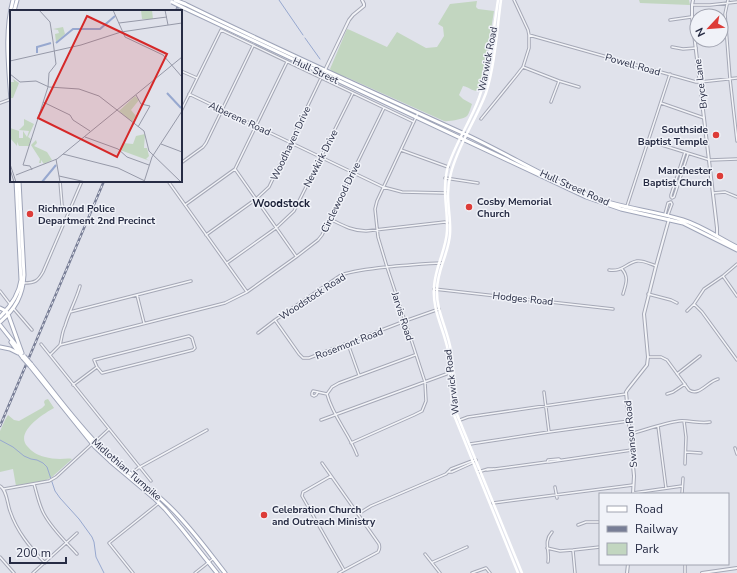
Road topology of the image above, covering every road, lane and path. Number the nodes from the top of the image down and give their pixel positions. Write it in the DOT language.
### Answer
graph roads {
  1 [pos="13,0"];
  2 [pos="17,0"];
  3 [pos="168,0"];
  4 [pos="362,0"];
  5 [pos="499,0"];
  6 [pos="514,0"];
  7 [pos="694,0"];
  8 [pos="728,0"];
  9 [pos="174,1"];
  10 [pos="737,2"];
  11 [pos="727,3"];
  12 [pos="692,5"];
  13 [pos="11,10"];
  14 [pos="14,10"];
  15 [pos="10,13"];
  16 [pos="689,17"];
  17 [pos="670,20"];
  18 [pos="530,35"];
  19 [pos="253,45"];
  20 [pos="672,47"];
  21 [pos="696,48"];
  22 [pos="287,62"];
  23 [pos="523,67"];
  24 [pos="182,71"];
  25 [pos="324,72"];
  26 [pos="670,74"];
  27 [pos="10,77"];
  28 [pos="197,78"];
  29 [pos="321,78"];
  30 [pos="737,78"];
  31 [pos="730,79"];
  32 [pos="558,81"];
  33 [pos="700,82"];
  34 [pos="579,87"];
  35 [pos="352,93"];
  36 [pos="189,94"];
  37 [pos="10,100"];
  38 [pos="551,102"];
  39 [pos="0,103"];
  40 [pos="660,103"];
  41 [pos="182,108"];
  42 [pos="384,108"];
  43 [pos="221,110"];
  44 [pos="418,113"];
  45 [pos="416,117"];
  46 [pos="704,118"];
  47 [pos="480,119"];
  48 [pos="414,122"];
  49 [pos="256,127"];
  50 [pos="462,134"];
  51 [pos="467,135"];
  52 [pos="460,138"];
  53 [pos="464,140"];
  54 [pos="649,140"];
  55 [pos="737,141"];
  56 [pos="290,142"];
  57 [pos="400,150"];
  58 [pos="685,152"];
  59 [pos="688,153"];
  60 [pos="321,157"];
  61 [pos="737,159"];
  62 [pos="710,160"];
  63 [pos="182,162"];
  64 [pos="448,167"];
  65 [pos="235,170"];
  66 [pos="352,172"];
  67 [pos="446,178"];
  68 [pos="450,179"];
  69 [pos="16,182"];
  70 [pos="19,182"];
  71 [pos="60,182"];
  72 [pos="82,182"];
  73 [pos="169,182"];
  74 [pos="478,183"];
  75 [pos="383,187"];
  76 [pos="446,193"];
  77 [pos="713,193"];
  78 [pos="737,197"];
  79 [pos="256,199"];
  80 [pos="185,205"];
  81 [pos="626,209"];
  82 [pos="69,210"];
  83 [pos="667,217"];
  84 [pos="330,219"];
  85 [pos="447,223"];
  86 [pos="276,228"];
  87 [pos="378,231"];
  88 [pos="206,235"];
  89 [pos="716,237"];
  90 [pos="737,248"];
  91 [pos="296,257"];
  92 [pos="227,263"];
  93 [pos="441,263"];
  94 [pos="737,264"];
  95 [pos="656,266"];
  96 [pos="387,267"];
  97 [pos="622,269"];
  98 [pos="609,270"];
  99 [pos="723,276"];
  100 [pos="191,280"];
  101 [pos="22,283"];
  102 [pos="80,286"];
  103 [pos="435,289"];
  104 [pos="0,291"];
  105 [pos="247,292"];
  106 [pos="623,294"];
  107 [pos="648,294"];
  108 [pos="137,295"];
  109 [pos="737,296"];
  110 [pos="677,303"];
  111 [pos="694,304"];
  112 [pos="11,307"];
  113 [pos="1,308"];
  114 [pos="613,309"];
  115 [pos="437,310"];
  116 [pos="687,310"];
  117 [pos="70,312"];
  118 [pos="7,313"];
  119 [pos="0,317"];
  120 [pos="275,320"];
  121 [pos="405,321"];
  122 [pos="0,322"];
  123 [pos="144,323"];
  124 [pos="0,327"];
  125 [pos="32,330"];
  126 [pos="258,333"];
  127 [pos="41,344"];
  128 [pos="348,344"];
  129 [pos="60,345"];
  130 [pos="0,347"];
  131 [pos="416,354"];
  132 [pos="23,355"];
  133 [pos="50,355"];
  134 [pos="700,356"];
  135 [pos="648,357"];
  136 [pos="737,360"];
  137 [pos="97,367"];
  138 [pos="452,372"];
  139 [pos="677,374"];
  140 [pos="359,375"];
  141 [pos="718,379"];
  142 [pos="425,382"];
  143 [pos="73,384"];
  144 [pos="685,384"];
  145 [pos="318,392"];
  146 [pos="544,392"];
  147 [pos="327,394"];
  148 [pos="626,394"];
  149 [pos="667,394"];
  150 [pos="546,405"];
  151 [pos="335,415"];
  152 [pos="321,420"];
  153 [pos="458,420"];
  154 [pos="629,421"];
  155 [pos="684,421"];
  156 [pos="710,422"];
  157 [pos="658,426"];
  158 [pos="109,429"];
  159 [pos="207,430"];
  160 [pos="549,432"];
  161 [pos="630,434"];
  162 [pos="94,443"];
  163 [pos="351,443"];
  164 [pos="468,445"];
  165 [pos="735,448"];
  166 [pos="632,450"];
  167 [pos="737,451"];
  168 [pos="686,452"];
  169 [pos="701,453"];
  170 [pos="737,454"];
  171 [pos="357,455"];
  172 [pos="475,461"];
  173 [pos="322,463"];
  174 [pos="685,464"];
  175 [pos="140,467"];
  176 [pos="480,472"];
  177 [pos="129,475"];
  178 [pos="331,476"];
  179 [pos="683,478"];
  180 [pos="151,481"];
  181 [pos="34,484"];
  182 [pos="633,485"];
  183 [pos="0,486"];
  184 [pos="682,486"];
  185 [pos="556,487"];
  186 [pos="666,488"];
  187 [pos="4,489"];
  188 [pos="633,493"];
  189 [pos="638,493"];
  190 [pos="682,493"];
  191 [pos="557,496"];
  192 [pos="159,503"];
  193 [pos="492,503"];
  194 [pos="358,514"];
  195 [pos="599,522"];
  196 [pos="578,524"];
  197 [pos="552,532"];
  198 [pos="77,533"];
  199 [pos="66,543"];
  200 [pos="467,547"];
  201 [pos="599,547"];
  202 [pos="547,548"];
  203 [pos="573,550"];
  204 [pos="77,554"];
  205 [pos="425,554"];
  206 [pos="0,557"];
  207 [pos="214,558"];
  208 [pos="208,562"];
  209 [pos="433,562"];
  210 [pos="548,562"];
  211 [pos="44,563"];
  212 [pos="737,568"];
  213 [pos="344,570"];
  214 [pos="14,573"];
  215 [pos="33,573"];
  216 [pos="133,573"];
  217 [pos="195,573"];
  218 [pos="217,573"];
  219 [pos="225,573"];
  220 [pos="339,573"];
  221 [pos="440,573"];
  222 [pos="472,573"];
  223 [pos="490,573"];
  224 [pos="518,573"];
  225 [pos="522,573"];
  226 [pos="575,573"];
  227 [pos="702,573"];
  1 -- 13 [label="main road"];
  2 -- 14 [label="main road"];
  3 -- 9 [label="main road, Hull Street"];
  4 -- 25 [label="street"];
  5 -- 50 [label="main road, Warwick Road"];
  5 -- 51 [label="main road, Warwick Road"];
  6 -- 18 [label="street"];
  7 -- 12 [label="street, Bryce Lane"];
  8 -- 11 [label="street"];
  9 -- 25 [label="main road, Hull Street, bridge"];
  10 -- 11 [label="street"];
  11 -- 12 [label="street"];
  11 -- 31 [label="street"];
  15 -- 27 [label="main road"];
  16 -- 17 [label="street"];
  18 -- 23 [label="street"];
  18 -- 26 [label="street, Powell Road"];
  19 -- 22 [label="street"];
  19 -- 28 [label="street"];
  19 -- 43 [label="street"];
  20 -- 21 [label="street"];
  21 -- 33 [label="street, Bryce Lane"];
  22 -- 29 [label="street"];
  22 -- 49 [label="street"];
  23 -- 32 [label="street"];
  23 -- 47 [label="street"];
  24 -- 28 [label="street"];
  25 -- 29 [label="street, Woodhaven Drive"];
  25 -- 44 [label="main road, Hull Street"];
  25 -- 45 [label="main road, Hull Street"];
  26 -- 33 [label="street, Powell Road"];
  26 -- 40 [label="street"];
  28 -- 36 [label="street"];
  29 -- 35 [label="street"];
  29 -- 56 [label="street, Woodhaven Drive"];
  30 -- 31 [label="street, Powell Road"];
  31 -- 33 [label="street, Powell Road"];
  31 -- 55 [label="street"];
  32 -- 34 [label="street"];
  32 -- 38 [label="street"];
  33 -- 46 [label="street, Bryce Lane"];
  35 -- 42 [label="street"];
  35 -- 60 [label="street, Newkirk Drive"];
  36 -- 41 [label="street"];
  36 -- 43 [label="street, Alberene Road"];
  37 -- 39 [label="street"];
  40 -- 46 [label="street"];
  40 -- 54 [label="street"];
  42 -- 48 [label="street"];
  42 -- 66 [label="street, Circlewood Drive"];
  43 -- 49 [label="street, Alberene Road"];
  43 -- 63 [label="street"];
  44 -- 45 [label="street, Jarvis Road"];
  44 -- 50 [label="main road, Hull Street Road"];
  45 -- 48 [label="street, Jarvis Road"];
  45 -- 52 [label="main road, Hull Street"];
  46 -- 62 [label="street, Bryce Lane"];
  48 -- 57 [label="street, Jarvis Road"];
  49 -- 56 [label="street, Alberene Road"];
  49 -- 65 [label="street"];
  50 -- 51 [label="main road, Hull Street Road"];
  50 -- 52 [label="main road, Warwick Road"];
  51 -- 53 [label="main road, Warwick Road"];
  51 -- 81 [label="main road, Hull Street Road"];
  52 -- 53 [label="main road, Hull Street"];
  52 -- 64 [label="main road, Warwick Road"];
  53 -- 68 [label="main road, Warwick Road"];
  53 -- 81 [label="main road, Hull Street Road"];
  54 -- 58 [label="street"];
  54 -- 81 [label="street"];
  56 -- 60 [label="street, Alberene Road"];
  56 -- 79 [label="street, Woodhaven Drive"];
  57 -- 64 [label="street"];
  57 -- 75 [label="street, Jarvis Road"];
  58 -- 59 [label="street"];
  58 -- 59 [label="street"];
  59 -- 62 [label="street"];
  60 -- 66 [label="street, Alberene Road"];
  60 -- 86 [label="street, Newkirk Drive"];
  61 -- 62 [label="street"];
  62 -- 77 [label="street, Bryce Lane"];
  64 -- 67 [label="main road, Warwick Road"];
  65 -- 79 [label="street"];
  65 -- 80 [label="street"];
  66 -- 75 [label="street, Alberene Road"];
  66 -- 84 [label="street, Circlewood Drive"];
  67 -- 68 [label="street"];
  67 -- 76 [label="main road, Warwick Road"];
  68 -- 74 [label="street"];
  68 -- 76 [label="main road, Warwick Road"];
  69 -- 101 [label="main road"];
  70 -- 101 [label="main road"];
  71 -- 82 [label="street"];
  72 -- 82 [label="street"];
  73 -- 80 [label="street"];
  75 -- 76 [label="street, Alberene Road"];
  75 -- 87 [label="street, Jarvis Road"];
  76 -- 85 [label="main road, Warwick Road"];
  76 -- 93 [label="main road, Warwick Road"];
  77 -- 78 [label="street"];
  77 -- 89 [label="street, Bryce Lane"];
  79 -- 86 [label="street"];
  79 -- 88 [label="street, Woodhaven Drive"];
  80 -- 88 [label="street"];
  81 -- 83 [label="main road, Hull Street Road"];
  82 -- 101 [label="street"];
  83 -- 83 [label="street"];
  83 -- 89 [label="main road, Hull Street Road"];
  83 -- 95 [label="street"];
  84 -- 87 [label="street"];
  84 -- 91 [label="street, Circlewood Drive"];
  85 -- 87 [label="street"];
  85 -- 93 [label="main road, Warwick Road"];
  86 -- 91 [label="street"];
  86 -- 92 [label="street, Newkirk Drive"];
  87 -- 96 [label="street, Jarvis Road"];
  88 -- 92 [label="street"];
  89 -- 90 [label="main road, Hull Street Road"];
  91 -- 105 [label="street, Circlewood Drive"];
  92 -- 105 [label="street"];
  93 -- 96 [label="street, Woodstock Road"];
  93 -- 103 [label="main road, Warwick Road"];
  94 -- 99 [label="street"];
  95 -- 97 [label="street"];
  95 -- 107 [label="street"];
  96 -- 120 [label="street, Woodstock Road"];
  96 -- 121 [label="street, Jarvis Road"];
  97 -- 98 [label="street"];
  97 -- 106 [label="street"];
  99 -- 109 [label="street"];
  99 -- 111 [label="street"];
  100 -- 108 [label="street"];
  101 -- 112 [label="main road"];
  102 -- 117 [label="street"];
  103 -- 114 [label="street, Hodges Road"];
  103 -- 115 [label="main road, Warwick Road"];
  104 -- 112 [label="street"];
  105 -- 123 [label="street, Circlewood Drive"];
  107 -- 110 [label="street"];
  107 -- 135 [label="street"];
  108 -- 117 [label="street"];
  108 -- 123 [label="street"];
  111 -- 116 [label="street"];
  111 -- 136 [label="street"];
  112 -- 113 [label="main road"];
  112 -- 118 [label="main road"];
  112 -- 125 [label="street"];
  113 -- 118 [label="main road"];
  115 -- 121 [label="street, Rosemont Road"];
  115 -- 138 [label="main road, Warwick Road"];
  117 -- 129 [label="street"];
  118 -- 119 [label="main road"];
  118 -- 122 [label="main road"];
  118 -- 132 [label="main road"];
  120 -- 126 [label="street, Woodstock Road"];
  120 -- 128 [label="street, Rosemont Road"];
  121 -- 128 [label="street, Rosemont Road"];
  121 -- 131 [label="street, Jarvis Road"];
  123 -- 129 [label="street, Circlewood Drive"];
  124 -- 132 [label="main road, Midlothian Turnpike"];
  127 -- 133 [label="street"];
  128 -- 140 [label="street"];
  129 -- 133 [label="street"];
  130 -- 132 [label="main road"];
  131 -- 140 [label="street"];
  131 -- 142 [label="street, Jarvis Road"];
  132 -- 162 [label="main road, Midlothian Turnpike, bridge"];
  133 -- 143 [label="street"];
  134 -- 139 [label="street"];
  135 -- 139 [label="street"];
  135 -- 148 [label="street, Swanson Road"];
  137 -- 137 [label="street"];
  137 -- 143 [label="street"];
  138 -- 142 [label="street"];
  138 -- 153 [label="main road, Warwick Road"];
  139 -- 144 [label="street"];
  140 -- 147 [label="street"];
  141 -- 144 [label="street"];
  142 -- 151 [label="street"];
  142 -- 163 [label="street, Jarvis Road"];
  143 -- 158 [label="street"];
  144 -- 149 [label="street"];
  145 -- 147 [label="street"];
  146 -- 150 [label="street"];
  147 -- 151 [label="street"];
  148 -- 150 [label="street"];
  148 -- 154 [label="street, Swanson Road"];
  150 -- 153 [label="street"];
  150 -- 160 [label="street"];
  151 -- 152 [label="street"];
  151 -- 163 [label="street"];
  153 -- 164 [label="main road, Warwick Road"];
  154 -- 160 [label="street"];
  154 -- 161 [label="street, Swanson Road"];
  155 -- 156 [label="street"];
  155 -- 157 [label="street"];
  155 -- 168 [label="street"];
  157 -- 161 [label="street"];
  157 -- 186 [label="street"];
  158 -- 162 [label="street"];
  158 -- 175 [label="street"];
  159 -- 175 [label="street"];
  160 -- 164 [label="street"];
  161 -- 166 [label="street, Swanson Road"];
  162 -- 177 [label="main road, Midlothian Turnpike"];
  162 -- 181 [label="street"];
  163 -- 171 [label="street"];
  164 -- 172 [label="main road, Warwick Road"];
  165 -- 167 [label="street"];
  166 -- 176 [label="street"];
  166 -- 182 [label="street, Swanson Road"];
  167 -- 170 [label="street"];
  168 -- 169 [label="street"];
  168 -- 174 [label="street"];
  172 -- 176 [label="main road, Warwick Road"];
  172 -- 194 [label="street"];
  173 -- 178 [label="street"];
  175 -- 177 [label="street"];
  175 -- 180 [label="street"];
  176 -- 193 [label="main road, Warwick Road"];
  177 -- 192 [label="main road, Midlothian Turnpike"];
  177 -- 207 [label="main road, Midlothian Turnpike"];
  178 -- 194 [label="street"];
  178 -- 213 [label="street"];
  179 -- 184 [label="street"];
  181 -- 187 [label="street"];
  181 -- 199 [label="street"];
  182 -- 188 [label="street, Swanson Road"];
  182 -- 191 [label="street"];
  183 -- 187 [label="street"];
  184 -- 186 [label="street"];
  184 -- 190 [label="street"];
  185 -- 191 [label="street"];
  186 -- 189 [label="street"];
  187 -- 211 [label="street"];
  191 -- 193 [label="street"];
  192 -- 208 [label="main road, Midlothian Turnpike"];
  192 -- 216 [label="street"];
  193 -- 224 [label="main road, Warwick Road"];
  193 -- 225 [label="main road, Warwick Road"];
  194 -- 213 [label="street"];
  195 -- 196 [label="street"];
  197 -- 202 [label="street"];
  198 -- 199 [label="street"];
  199 -- 204 [label="street"];
  199 -- 211 [label="street"];
  200 -- 209 [label="street"];
  201 -- 203 [label="street"];
  202 -- 203 [label="street"];
  202 -- 210 [label="street"];
  203 -- 226 [label="street"];
  205 -- 209 [label="street"];
  206 -- 214 [label="street"];
  207 -- 208 [label="street"];
  207 -- 219 [label="main road, Midlothian Turnpike"];
  208 -- 217 [label="street"];
  208 -- 218 [label="main road, Midlothian Turnpike"];
  209 -- 221 [label="street"];
  211 -- 215 [label="street"];
  212 -- 227 [label="street"];
  213 -- 220 [label="street"];
  222 -- 223 [label="street"];
}
